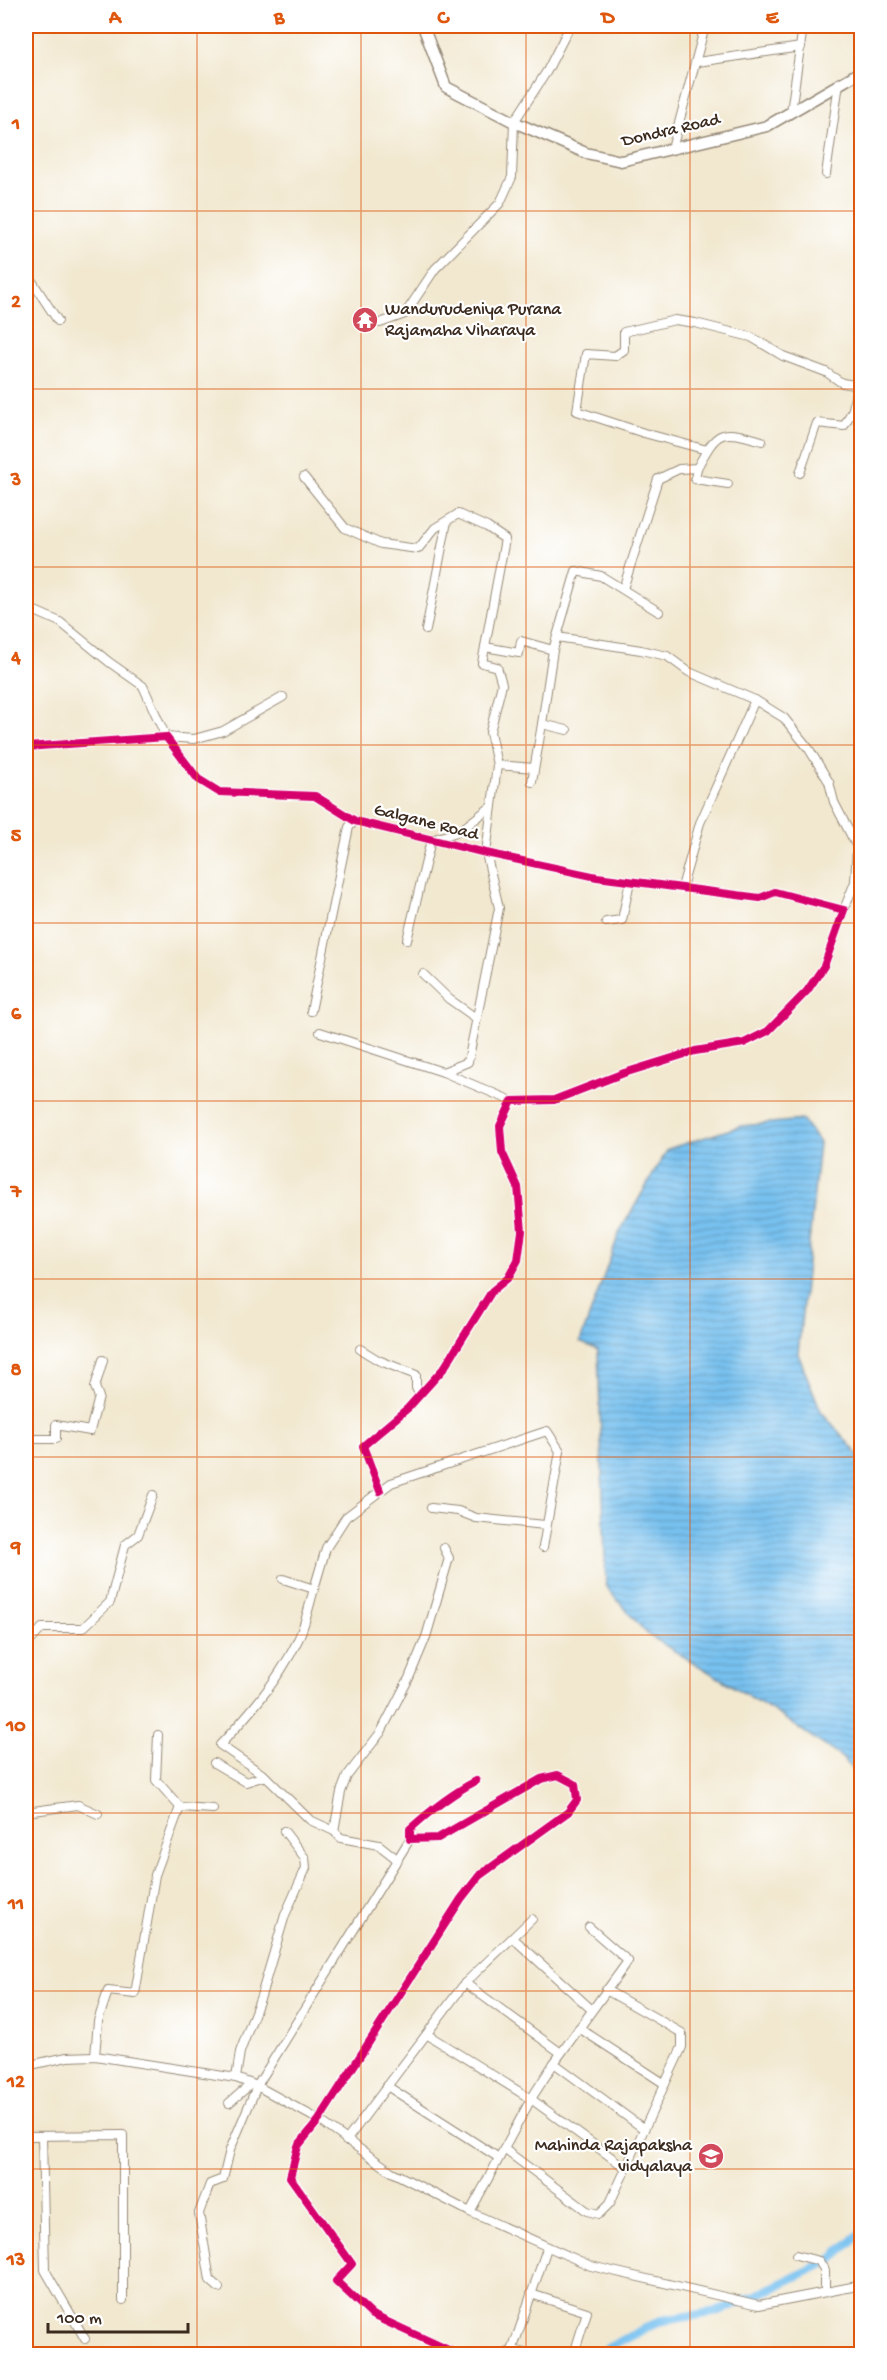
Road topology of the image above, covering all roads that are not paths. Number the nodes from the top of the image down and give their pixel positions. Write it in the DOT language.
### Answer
graph roads {
  1 [pos="423,26"];
  2 [pos="570,26"];
  3 [pos="705,26"];
  4 [pos="803,26"];
  5 [pos="801,47"];
  6 [pos="697,62"];
  7 [pos="861,71"];
  8 [pos="839,82"];
  9 [pos="791,112"];
  10 [pos="514,122"];
  11 [pos="672,149"];
  12 [pos="826,174"];
  13 [pos="26,272"];
  14 [pos="57,321"];
  15 [pos="380,323"];
  16 [pos="859,385"];
  17 [pos="762,441"];
  18 [pos="707,450"];
  19 [pos="697,468"];
  20 [pos="800,473"];
  21 [pos="304,477"];
  22 [pos="728,484"];
  23 [pos="447,521"];
  24 [pos="623,588"];
  25 [pos="26,607"];
  26 [pos="659,612"];
  27 [pos="426,630"];
  28 [pos="557,637"];
  29 [pos="485,646"];
  30 [pos="553,650"];
  31 [pos="283,697"];
  32 [pos="754,700"];
  33 [pos="542,724"];
  34 [pos="567,730"];
  35 [pos="166,737"];
  36 [pos="26,747"];
  37 [pos="497,765"];
  38 [pos="534,768"];
  39 [pos="532,782"];
  40 [pos="492,806"];
  41 [pos="355,820"];
  42 [pos="431,840"];
  43 [pos="486,853"];
  44 [pos="630,881"];
  45 [pos="858,882"];
  46 [pos="682,887"];
  47 [pos="844,910"];
  48 [pos="606,922"];
  49 [pos="407,940"];
  50 [pos="423,974"];
  51 [pos="311,1011"];
  52 [pos="785,1013"];
  53 [pos="476,1018"];
  54 [pos="320,1032"];
  55 [pos="443,1072"];
  56 [pos="512,1101"];
  57 [pos="360,1349"];
  58 [pos="103,1360"];
  59 [pos="420,1395"];
  60 [pos="26,1439"];
  61 [pos="380,1491"];
  62 [pos="153,1495"];
  63 [pos="430,1509"];
  64 [pos="546,1526"];
  65 [pos="543,1547"];
  66 [pos="444,1548"];
  67 [pos="283,1579"];
  68 [pos="314,1589"];
  69 [pos="26,1646"];
  70 [pos="158,1735"];
  71 [pos="214,1763"];
  72 [pos="265,1776"];
  73 [pos="477,1781"];
  74 [pos="180,1807"];
  75 [pos="213,1809"];
  76 [pos="26,1812"];
  77 [pos="98,1815"];
  78 [pos="284,1831"];
  79 [pos="334,1831"];
  80 [pos="410,1839"];
  81 [pos="398,1860"];
  82 [pos="532,1919"];
  83 [pos="589,1927"];
  84 [pos="514,1939"];
  85 [pos="465,1983"];
  86 [pos="606,1990"];
  87 [pos="592,2010"];
  88 [pos="579,2028"];
  89 [pos="428,2035"];
  90 [pos="561,2053"];
  91 [pos="95,2056"];
  92 [pos="554,2063"];
  93 [pos="26,2066"];
  94 [pos="236,2078"];
  95 [pos="665,2084"];
  96 [pos="254,2085"];
  97 [pos="387,2086"];
  98 [pos="531,2099"];
  99 [pos="229,2103"];
  100 [pos="319,2120"];
  101 [pos="644,2128"];
  102 [pos="26,2136"];
  103 [pos="42,2136"];
  104 [pos="346,2141"];
  105 [pos="504,2149"];
  106 [pos="499,2158"];
  107 [pos="626,2168"];
  108 [pos="470,2212"];
  109 [pos="547,2248"];
  110 [pos="796,2255"];
  111 [pos="861,2285"];
  112 [pos="219,2288"];
  113 [pos="825,2291"];
  114 [pos="531,2294"];
  115 [pos="123,2300"];
  116 [pos="85,2339"];
  117 [pos="510,2353"];
  118 [pos="457,2355"];
  119 [pos="529,2355"];
  120 [pos="574,2355"];
  1 -- 10 [label="street, Dondra Road"];
  2 -- 10 [label="street"];
  3 -- 6 [label="street"];
  4 -- 5 [label="street"];
  5 -- 6 [label="street"];
  5 -- 9 [label="street"];
  6 -- 11 [label="street"];
  7 -- 8 [label="street, Dondra Road"];
  8 -- 9 [label="street, Dondra Road"];
  8 -- 12 [label="street"];
  9 -- 11 [label="street, Dondra Road"];
  10 -- 11 [label="street, Dondra Road"];
  10 -- 15 [label="street"];
  13 -- 14 [label="street"];
  16 -- 18 [label="street"];
  16 -- 20 [label="street"];
  17 -- 18 [label="street"];
  18 -- 19 [label="street"];
  19 -- 22 [label="street"];
  19 -- 24 [label="street"];
  21 -- 23 [label="street"];
  23 -- 27 [label="street"];
  23 -- 29 [label="street"];
  24 -- 26 [label="street"];
  24 -- 28 [label="street"];
  25 -- 35 [label="street, Galgane Road"];
  28 -- 30 [label="street"];
  28 -- 32 [label="street"];
  29 -- 30 [label="street"];
  29 -- 37 [label="street"];
  30 -- 33 [label="street"];
  31 -- 35 [label="street"];
  32 -- 45 [label="street"];
  32 -- 46 [label="street"];
  33 -- 34 [label="street"];
  33 -- 38 [label="street"];
  35 -- 36 [label="street"];
  35 -- 41 [label="street, Galgane Road"];
  37 -- 38 [label="street"];
  37 -- 40 [label="street"];
  38 -- 39 [label="street"];
  40 -- 42 [label="street"];
  40 -- 43 [label="street"];
  41 -- 42 [label="street, Galgane Road"];
  41 -- 51 [label="street"];
  42 -- 43 [label="street, Galgane Road"];
  42 -- 49 [label="street"];
  43 -- 44 [label="street, Galgane Road"];
  43 -- 53 [label="street"];
  44 -- 46 [label="street, Galgane Road"];
  44 -- 48 [label="street"];
  45 -- 47 [label="street"];
  46 -- 47 [label="street, Galgane Road"];
  47 -- 52 [label="street"];
  47 -- 56 [label="street"];
  50 -- 53 [label="street"];
  53 -- 55 [label="street"];
  54 -- 55 [label="street"];
  55 -- 56 [label="street"];
  56 -- 59 [label="street"];
  57 -- 59 [label="street"];
  58 -- 60 [label="street"];
  59 -- 61 [label="street"];
  61 -- 64 [label="street"];
  61 -- 68 [label="street"];
  62 -- 69 [label="street"];
  63 -- 64 [label="street"];
  64 -- 65 [label="street"];
  66 -- 79 [label="street"];
  67 -- 68 [label="street"];
  68 -- 72 [label="street"];
  70 -- 74 [label="street"];
  71 -- 72 [label="street"];
  72 -- 79 [label="street"];
  73 -- 80 [label="street"];
  74 -- 75 [label="street"];
  74 -- 91 [label="street"];
  76 -- 77 [label="street"];
  78 -- 94 [label="street"];
  79 -- 81 [label="street"];
  80 -- 81 [label="street"];
  80 -- 100 [label="street"];
  81 -- 96 [label="street"];
  82 -- 84 [label="street"];
  83 -- 86 [label="street"];
  84 -- 85 [label="street"];
  84 -- 87 [label="street"];
  85 -- 89 [label="street"];
  85 -- 90 [label="street"];
  86 -- 87 [label="street"];
  86 -- 95 [label="street"];
  87 -- 88 [label="street"];
  88 -- 90 [label="street"];
  88 -- 95 [label="street"];
  89 -- 97 [label="street"];
  89 -- 98 [label="street"];
  90 -- 92 [label="street"];
  91 -- 93 [label="street"];
  91 -- 94 [label="street"];
  92 -- 98 [label="street"];
  92 -- 101 [label="street"];
  94 -- 96 [label="street"];
  95 -- 101 [label="street"];
  96 -- 99 [label="street"];
  96 -- 100 [label="street"];
  96 -- 112 [label="street"];
  97 -- 104 [label="street"];
  97 -- 106 [label="street"];
  98 -- 105 [label="street"];
  98 -- 107 [label="street"];
  100 -- 104 [label="street"];
  100 -- 118 [label="street"];
  101 -- 107 [label="street"];
  102 -- 103 [label="street"];
  103 -- 115 [label="street"];
  103 -- 116 [label="street"];
  104 -- 108 [label="street"];
  105 -- 106 [label="street"];
  105 -- 107 [label="street"];
  106 -- 108 [label="street"];
  108 -- 109 [label="street"];
  109 -- 113 [label="street"];
  109 -- 114 [label="street"];
  110 -- 113 [label="street"];
  111 -- 113 [label="street"];
  114 -- 117 [label="street"];
  114 -- 120 [label="street"];
  117 -- 119 [label="street"];
}
